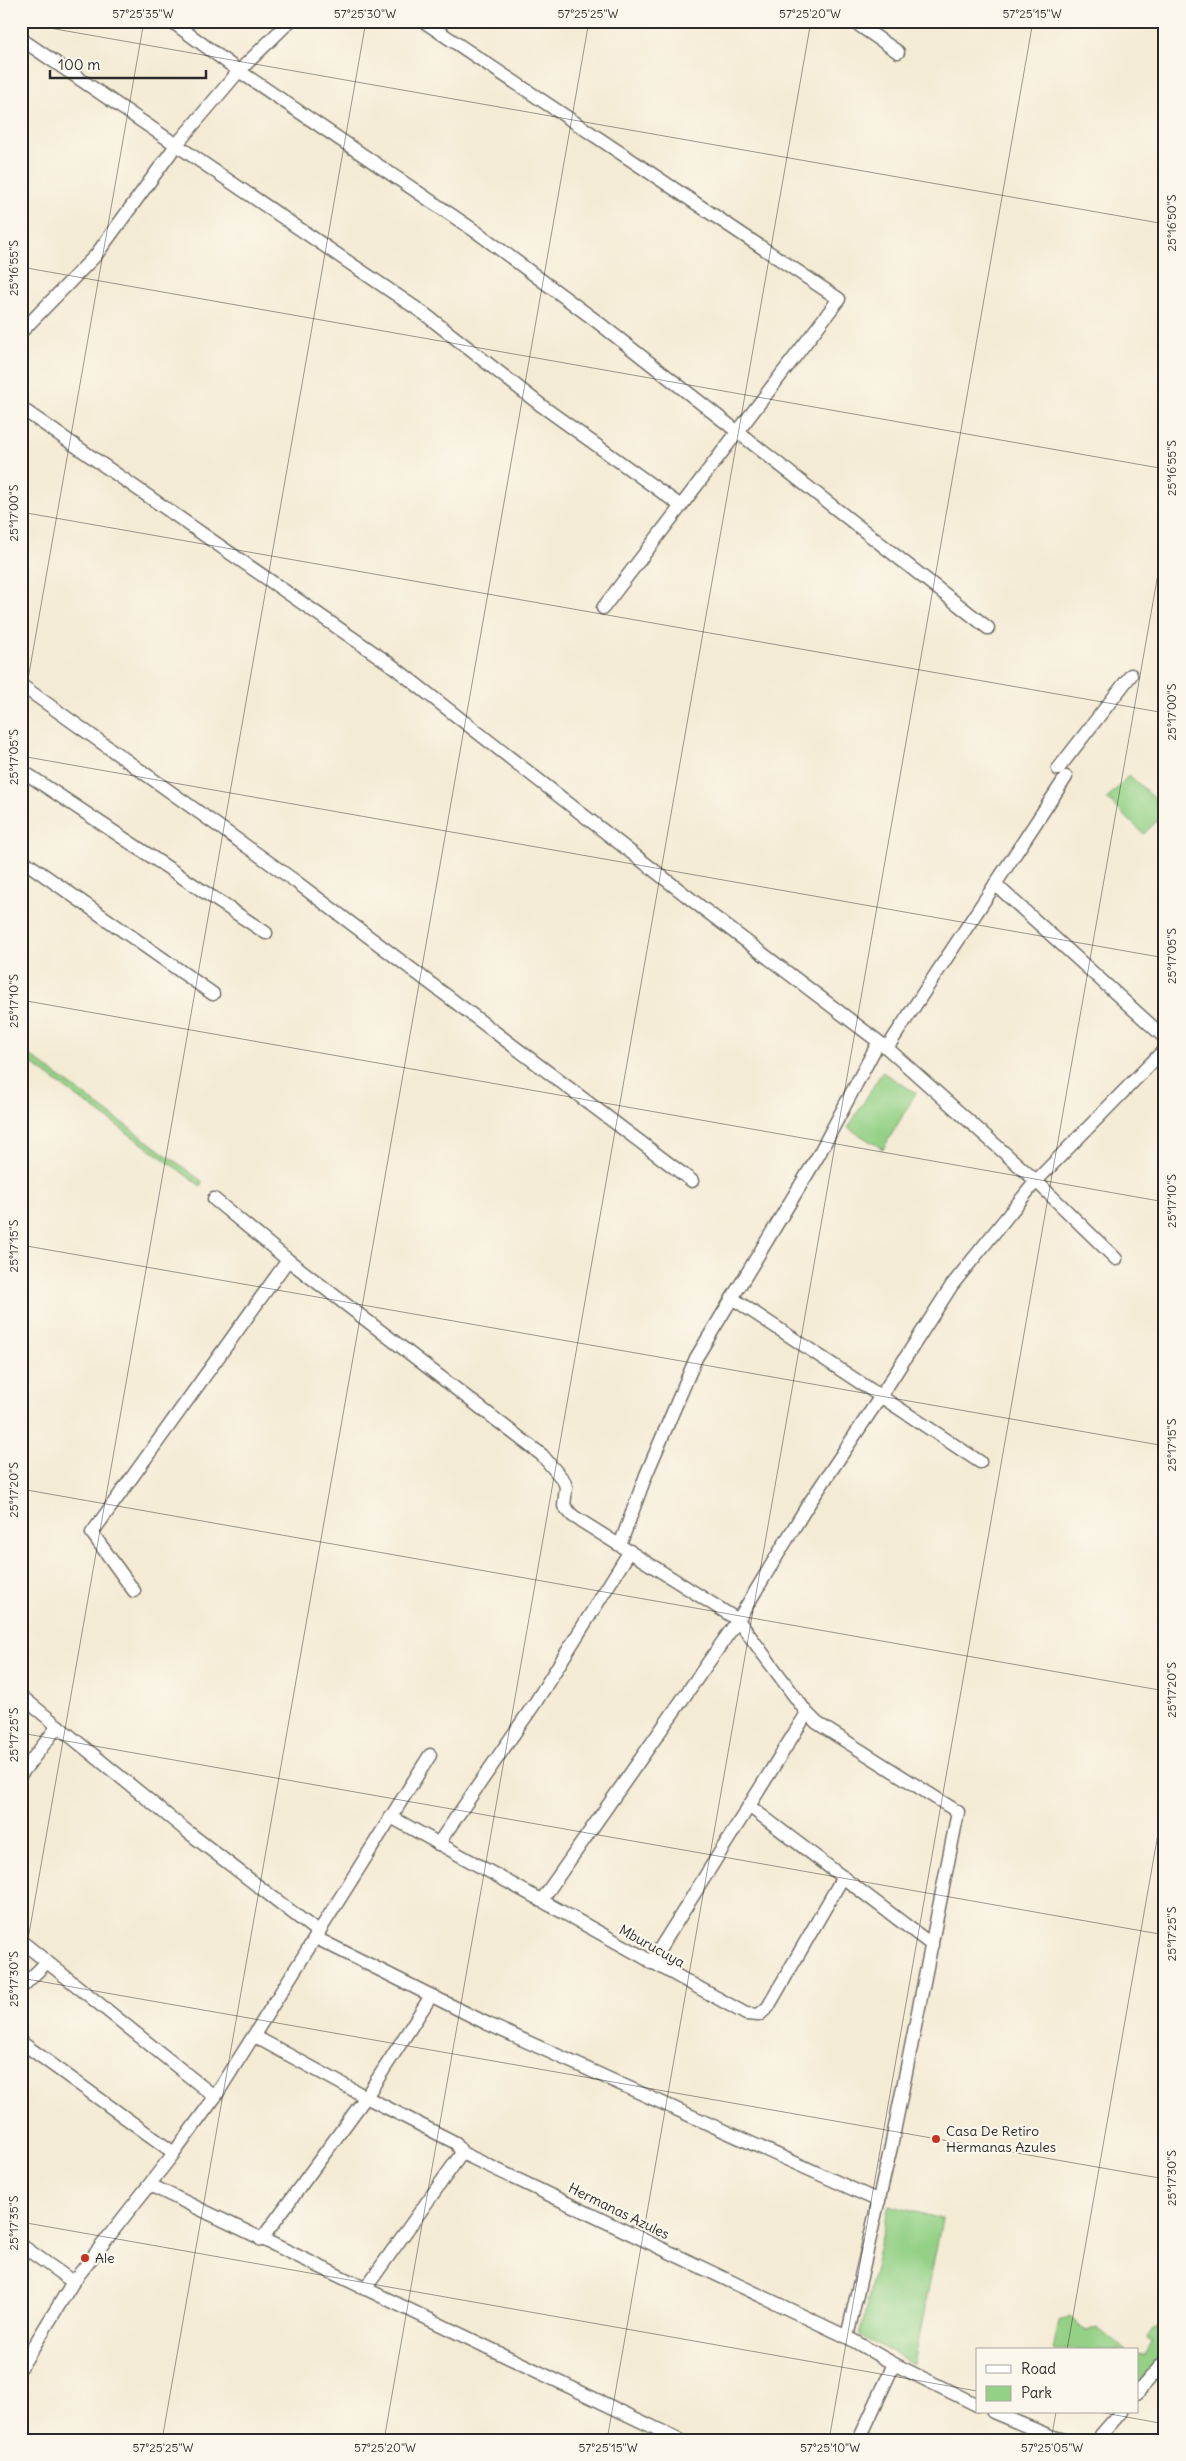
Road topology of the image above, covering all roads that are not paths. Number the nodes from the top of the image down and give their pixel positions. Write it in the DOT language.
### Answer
graph roads {
  1 [pos="170,21"];
  2 [pos="290,21"];
  3 [pos="423,21"];
  4 [pos="853,21"];
  5 [pos="21,39"];
  6 [pos="898,52"];
  7 [pos="239,71"];
  8 [pos="177,144"];
  9 [pos="21,332"];
  10 [pos="21,408"];
  11 [pos="737,433"];
  12 [pos="681,506"];
  13 [pos="603,608"];
  14 [pos="988,628"];
  15 [pos="1131,675"];
  16 [pos="21,685"];
  17 [pos="21,770"];
  18 [pos="21,859"];
  19 [pos="995,884"];
  20 [pos="266,933"];
  21 [pos="213,994"];
  22 [pos="1165,1038"];
  23 [pos="882,1045"];
  24 [pos="1165,1049"];
  25 [pos="692,1181"];
  26 [pos="1036,1181"];
  27 [pos="214,1199"];
  28 [pos="1116,1259"];
  29 [pos="288,1260"];
  30 [pos="732,1298"];
  31 [pos="881,1396"];
  32 [pos="980,1462"];
  33 [pos="625,1548"];
  34 [pos="134,1591"];
  35 [pos="738,1620"];
  36 [pos="21,1696"];
  37 [pos="807,1713"];
  38 [pos="58,1726"];
  39 [pos="430,1755"];
  40 [pos="21,1774"];
  41 [pos="749,1806"];
  42 [pos="391,1817"];
  43 [pos="438,1844"];
  44 [pos="843,1877"];
  45 [pos="541,1901"];
  46 [pos="317,1935"];
  47 [pos="21,1941"];
  48 [pos="932,1945"];
  49 [pos="47,1962"];
  50 [pos="651,1963"];
  51 [pos="21,1988"];
  52 [pos="431,1996"];
  53 [pos="254,2036"];
  54 [pos="21,2042"];
  55 [pos="215,2097"];
  56 [pos="366,2097"];
  57 [pos="174,2153"];
  58 [pos="462,2153"];
  59 [pos="150,2185"];
  60 [pos="879,2201"];
  61 [pos="261,2240"];
  62 [pos="21,2246"];
  63 [pos="74,2282"];
  64 [pos="365,2289"];
  65 [pos="847,2337"];
  66 [pos="1165,2361"];
  67 [pos="894,2364"];
  68 [pos="21,2367"];
  69 [pos="1138,2392"];
  70 [pos="976,2405"];
  71 [pos="998,2414"];
  72 [pos="1120,2414"];
  73 [pos="1105,2438"];
  74 [pos="680,2440"];
  75 [pos="859,2440"];
  76 [pos="1065,2440"];
  1 -- 7 [label="street"];
  2 -- 7 [label="street"];
  3 -- 11 [label="street"];
  4 -- 6 [label="street"];
  5 -- 8 [label="street"];
  7 -- 8 [label="street"];
  7 -- 11 [label="street"];
  8 -- 9 [label="street"];
  8 -- 12 [label="street"];
  10 -- 23 [label="street"];
  11 -- 12 [label="street"];
  11 -- 14 [label="street"];
  12 -- 13 [label="street"];
  15 -- 19 [label="street"];
  16 -- 25 [label="street"];
  17 -- 20 [label="street"];
  18 -- 21 [label="street"];
  19 -- 22 [label="street"];
  19 -- 23 [label="street"];
  23 -- 26 [label="street"];
  23 -- 30 [label="street"];
  24 -- 26 [label="street"];
  26 -- 28 [label="street"];
  26 -- 31 [label="street"];
  27 -- 29 [label="street"];
  29 -- 33 [label="street"];
  29 -- 34 [label="street"];
  30 -- 31 [label="street"];
  30 -- 33 [label="street"];
  31 -- 32 [label="street"];
  31 -- 35 [label="street"];
  33 -- 35 [label="street"];
  33 -- 43 [label="street"];
  35 -- 37 [label="street"];
  35 -- 45 [label="street"];
  36 -- 38 [label="street"];
  37 -- 41 [label="street"];
  37 -- 48 [label="street"];
  38 -- 40 [label="street"];
  38 -- 46 [label="street"];
  39 -- 42 [label="street"];
  41 -- 44 [label="street"];
  41 -- 50 [label="street"];
  42 -- 43 [label="street, Mburucuya"];
  42 -- 46 [label="street"];
  43 -- 45 [label="street, Mburucuya"];
  44 -- 48 [label="street"];
  44 -- 50 [label="street, Mburucuya"];
  45 -- 50 [label="street, Mburucuya"];
  46 -- 52 [label="street"];
  46 -- 53 [label="street"];
  47 -- 49 [label="street"];
  48 -- 60 [label="street"];
  49 -- 51 [label="street"];
  49 -- 55 [label="street"];
  52 -- 56 [label="street"];
  52 -- 60 [label="street"];
  53 -- 55 [label="street"];
  53 -- 56 [label="street, Hermanas Azules"];
  54 -- 57 [label="street"];
  55 -- 57 [label="street"];
  56 -- 58 [label="street, Hermanas Azules"];
  56 -- 61 [label="street"];
  57 -- 59 [label="street"];
  58 -- 64 [label="street"];
  58 -- 65 [label="street, Hermanas Azules"];
  59 -- 61 [label="street"];
  59 -- 63 [label="street"];
  60 -- 65 [label="street"];
  61 -- 64 [label="street"];
  62 -- 63 [label="street"];
  63 -- 68 [label="street"];
  64 -- 74 [label="street"];
  65 -- 67 [label="street, Hermanas Azules"];
  66 -- 69 [label="street"];
  67 -- 70 [label="street, Hermanas Azules"];
  67 -- 75 [label="street"];
  71 -- 76 [label="street"];
  72 -- 73 [label="street"];
}
